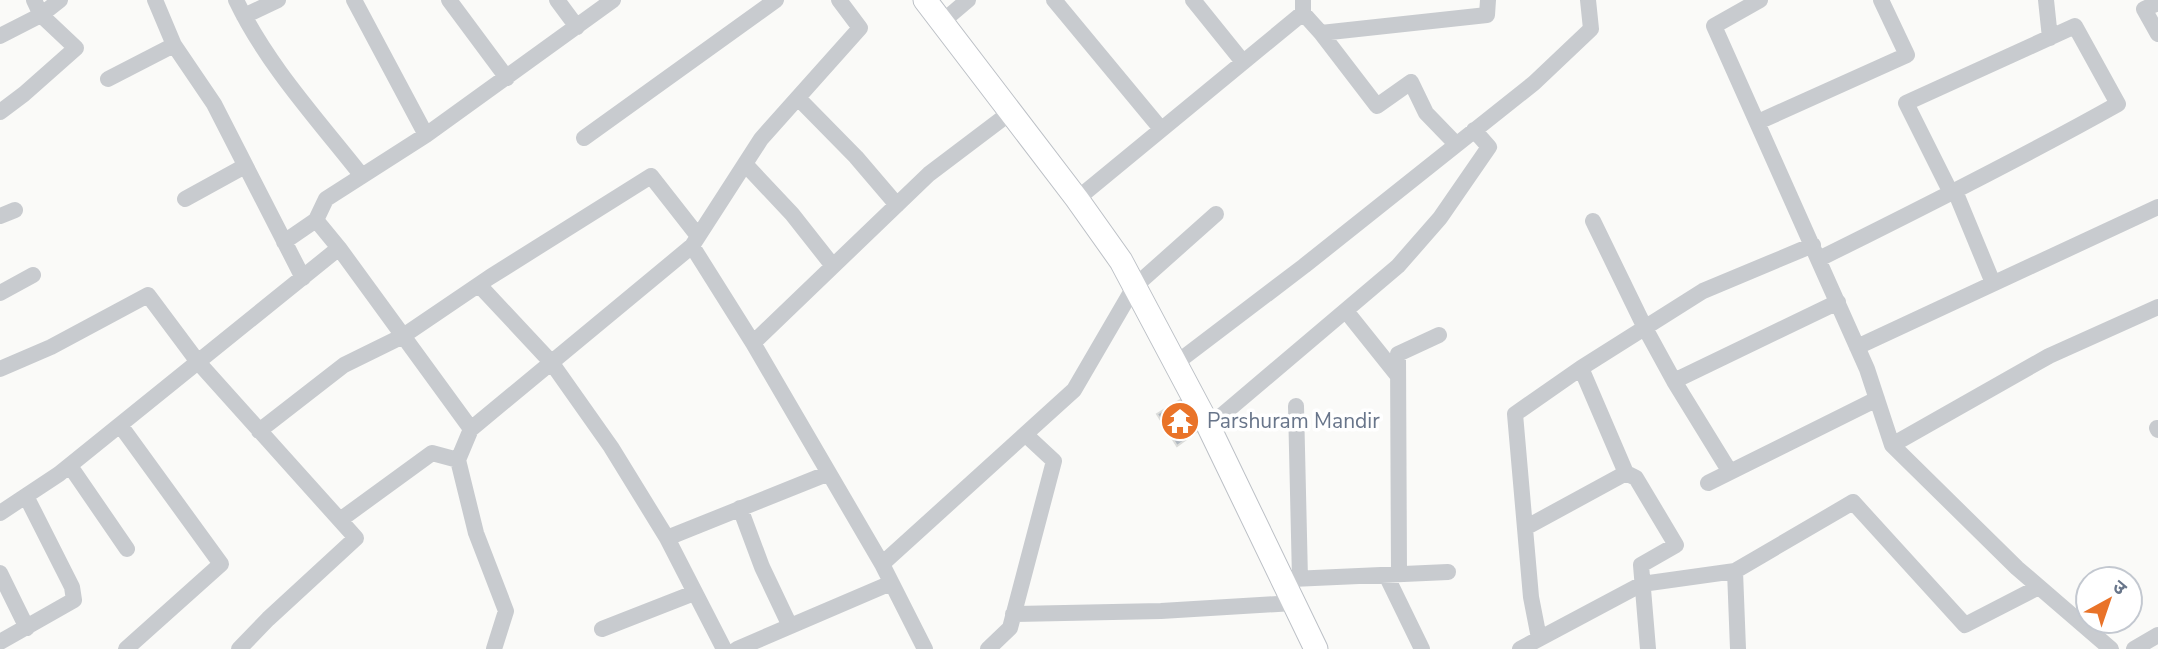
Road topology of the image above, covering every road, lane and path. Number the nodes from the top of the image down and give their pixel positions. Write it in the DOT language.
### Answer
graph roads {
  1 [pos="60,0"];
  2 [pos="155,0"];
  3 [pos="236,0"];
  4 [pos="278,0"];
  5 [pos="354,0"];
  6 [pos="449,0"];
  7 [pos="557,0"];
  8 [pos="613,0"];
  9 [pos="776,0"];
  10 [pos="839,0"];
  11 [pos="925,0"];
  12 [pos="968,0"];
  13 [pos="1054,0"];
  14 [pos="1193,0"];
  15 [pos="1488,0"];
  16 [pos="1588,0"];
  17 [pos="1760,0"];
  18 [pos="1881,0"];
  19 [pos="2046,0"];
  20 [pos="2158,3"];
  21 [pos="37,7"];
  22 [pos="1303,7"];
  23 [pos="244,16"];
  24 [pos="942,22"];
  25 [pos="577,27"];
  26 [pos="1321,33"];
  27 [pos="2158,34"];
  28 [pos="0,36"];
  29 [pos="2050,38"];
  30 [pos="174,45"];
  31 [pos="1243,62"];
  32 [pos="507,78"];
  33 [pos="108,79"];
  34 [pos="798,98"];
  35 [pos="1011,112"];
  36 [pos="0,113"];
  37 [pos="1758,122"];
  38 [pos="1161,130"];
  39 [pos="1474,130"];
  40 [pos="426,135"];
  41 [pos="584,138"];
  42 [pos="1456,144"];
  43 [pos="745,164"];
  44 [pos="245,166"];
  45 [pos="362,176"];
  46 [pos="1953,192"];
  47 [pos="1077,199"];
  48 [pos="185,200"];
  49 [pos="897,205"];
  50 [pos="2158,206"];
  51 [pos="1216,214"];
  52 [pos="316,220"];
  53 [pos="1593,221"];
  54 [pos="695,241"];
  55 [pos="284,242"];
  56 [pos="339,248"];
  57 [pos="1816,252"];
  58 [pos="833,266"];
  59 [pos="33,275"];
  60 [pos="303,278"];
  61 [pos="1993,283"];
  62 [pos="479,285"];
  63 [pos="1134,287"];
  64 [pos="0,293"];
  65 [pos="1838,302"];
  66 [pos="2158,307"];
  67 [pos="1346,311"];
  68 [pos="1645,328"];
  69 [pos="1440,335"];
  70 [pos="404,336"];
  71 [pos="753,344"];
  72 [pos="1857,347"];
  73 [pos="198,362"];
  74 [pos="551,362"];
  75 [pos="1175,364"];
  76 [pos="1581,368"];
  77 [pos="0,369"];
  78 [pos="1398,376"];
  79 [pos="1674,381"];
  80 [pos="1877,399"];
  81 [pos="1296,405"];
  82 [pos="120,425"];
  83 [pos="1208,427"];
  84 [pos="471,429"];
  85 [pos="259,431"];
  86 [pos="1026,435"];
  87 [pos="1892,445"];
  88 [pos="458,460"];
  89 [pos="70,466"];
  90 [pos="1730,472"];
  91 [pos="829,473"];
  92 [pos="1626,473"];
  93 [pos="1708,483"];
  94 [pos="26,496"];
  95 [pos="740,508"];
  96 [pos="0,513"];
  97 [pos="340,520"];
  98 [pos="1525,528"];
  99 [pos="667,538"];
  100 [pos="127,549"];
  101 [pos="882,564"];
  102 [pos="1735,571"];
  103 [pos="1448,572"];
  104 [pos="0,573"];
  105 [pos="1393,575"];
  106 [pos="1291,579"];
  107 [pos="891,583"];
  108 [pos="1642,583"];
  109 [pos="2039,587"];
  110 [pos="694,593"];
  111 [pos="1294,603"];
  112 [pos="1013,614"];
  113 [pos="790,626"];
  114 [pos="27,628"];
  115 [pos="602,629"];
  116 [pos="2158,635"];
  117 [pos="1306,638"];
  118 [pos="1539,638"];
  119 [pos="0,642"];
  120 [pos="126,649"];
  121 [pos="239,649"];
  122 [pos="494,649"];
  123 [pos="724,649"];
  124 [pos="737,649"];
  125 [pos="925,649"];
  126 [pos="988,649"];
  127 [pos="1316,649"];
  128 [pos="1422,649"];
  129 [pos="1520,649"];
  130 [pos="1648,649"];
  131 [pos="1738,649"];
  132 [pos="2111,649"];
  133 [pos="2134,649"];
  1 -- 21 [label="street"];
  2 -- 30 [label="street"];
  3 -- 23 [label="street"];
  4 -- 23 [label="street"];
  5 -- 40 [label="street"];
  6 -- 32 [label="street"];
  7 -- 25 [label="street"];
  8 -- 25 [label="street"];
  9 -- 41 [label="street"];
  10 -- 34 [label="street"];
  11 -- 24 [label="street"];
  12 -- 24 [label="street"];
  13 -- 38 [label="street"];
  14 -- 31 [label="street"];
  15 -- 26 [label="street"];
  16 -- 39 [label="street"];
  17 -- 37 [label="street"];
  18 -- 37 [label="street"];
  19 -- 29 [label="street"];
  20 -- 27 [label="street"];
  21 -- 28 [label="street"];
  21 -- 36 [label="street"];
  22 -- 26 [label="street"];
  22 -- 31 [label="street"];
  23 -- 45 [label="street"];
  24 -- 35 [label="street"];
  25 -- 32 [label="street"];
  26 -- 42 [label="street"];
  29 -- 46 [label="street"];
  29 -- 46 [label="street"];
  30 -- 33 [label="street"];
  30 -- 44 [label="street"];
  31 -- 38 [label="street"];
  32 -- 40 [label="street"];
  34 -- 43 [label="street"];
  34 -- 49 [label="street"];
  35 -- 47 [label="street"];
  35 -- 49 [label="street"];
  37 -- 57 [label="street"];
  38 -- 47 [label="street"];
  39 -- 42 [label="street"];
  39 -- 67 [label="street"];
  40 -- 45 [label="street"];
  42 -- 75 [label="street"];
  43 -- 54 [label="street"];
  43 -- 58 [label="street"];
  44 -- 48 [label="street"];
  44 -- 55 [label="street"];
  45 -- 52 [label="street"];
  46 -- 57 [label="street"];
  46 -- 61 [label="street"];
  47 -- 63 [label="street"];
  49 -- 58 [label="street"];
  50 -- 61 [label="street"];
  51 -- 63 [label="street"];
  52 -- 55 [label="street"];
  52 -- 56 [label="street"];
  53 -- 68 [label="street"];
  54 -- 62 [label="street"];
  54 -- 71 [label="street"];
  54 -- 74 [label="street"];
  55 -- 60 [label="street"];
  56 -- 60 [label="street"];
  56 -- 70 [label="street"];
  57 -- 65 [label="street"];
  57 -- 68 [label="street"];
  58 -- 71 [label="street"];
  59 -- 64 [label="street"];
  60 -- 73 [label="street"];
  61 -- 72 [label="street"];
  62 -- 70 [label="street"];
  62 -- 74 [label="street"];
  63 -- 75 [label="street"];
  63 -- 86 [label="street"];
  65 -- 72 [label="street"];
  65 -- 79 [label="street"];
  66 -- 87 [label="street"];
  67 -- 78 [label="street"];
  67 -- 83 [label="street"];
  68 -- 76 [label="street"];
  68 -- 79 [label="street"];
  69 -- 78 [label="street"];
  70 -- 84 [label="street"];
  70 -- 85 [label="street"];
  71 -- 91 [label="street"];
  72 -- 80 [label="street"];
  73 -- 77 [label="street"];
  73 -- 82 [label="street"];
  73 -- 85 [label="street"];
  74 -- 84 [label="street"];
  74 -- 99 [label="street"];
  75 -- 83 [label="street"];
  76 -- 92 [label="street"];
  76 -- 98 [label="street"];
  78 -- 105 [label="street"];
  79 -- 90 [label="street"];
  80 -- 87 [label="street"];
  80 -- 90 [label="street"];
  81 -- 106 [label="street"];
  82 -- 89 [label="street"];
  82 -- 120 [label="street"];
  83 -- 106 [label="street"];
  84 -- 88 [label="street"];
  85 -- 97 [label="street"];
  86 -- 101 [label="street"];
  86 -- 112 [label="street"];
  87 -- 109 [label="street"];
  88 -- 97 [label="street"];
  88 -- 122 [label="street"];
  89 -- 94 [label="street"];
  89 -- 100 [label="street"];
  90 -- 93 [label="street"];
  91 -- 95 [label="street"];
  91 -- 101 [label="street"];
  92 -- 98 [label="street"];
  92 -- 108 [label="street"];
  94 -- 96 [label="street"];
  94 -- 114 [label="street"];
  95 -- 99 [label="street"];
  95 -- 113 [label="street"];
  97 -- 121 [label="street"];
  98 -- 118 [label="street"];
  99 -- 110 [label="street"];
  101 -- 107 [label="street"];
  102 -- 108 [label="street"];
  102 -- 109 [label="street"];
  102 -- 131 [label="street"];
  103 -- 105 [label="street"];
  104 -- 114 [label="street"];
  105 -- 106 [label="street"];
  105 -- 128 [label="street"];
  106 -- 111 [label="street"];
  107 -- 113 [label="street"];
  107 -- 125 [label="street"];
  108 -- 118 [label="street"];
  108 -- 130 [label="street"];
  109 -- 132 [label="street"];
  110 -- 115 [label="street"];
  110 -- 123 [label="street"];
  111 -- 112 [label="street"];
  111 -- 117 [label="street"];
  112 -- 126 [label="street"];
  113 -- 124 [label="street"];
  114 -- 119 [label="street"];
  116 -- 133 [label="street"];
  117 -- 127 [label="street"];
  118 -- 129 [label="street"];
}
